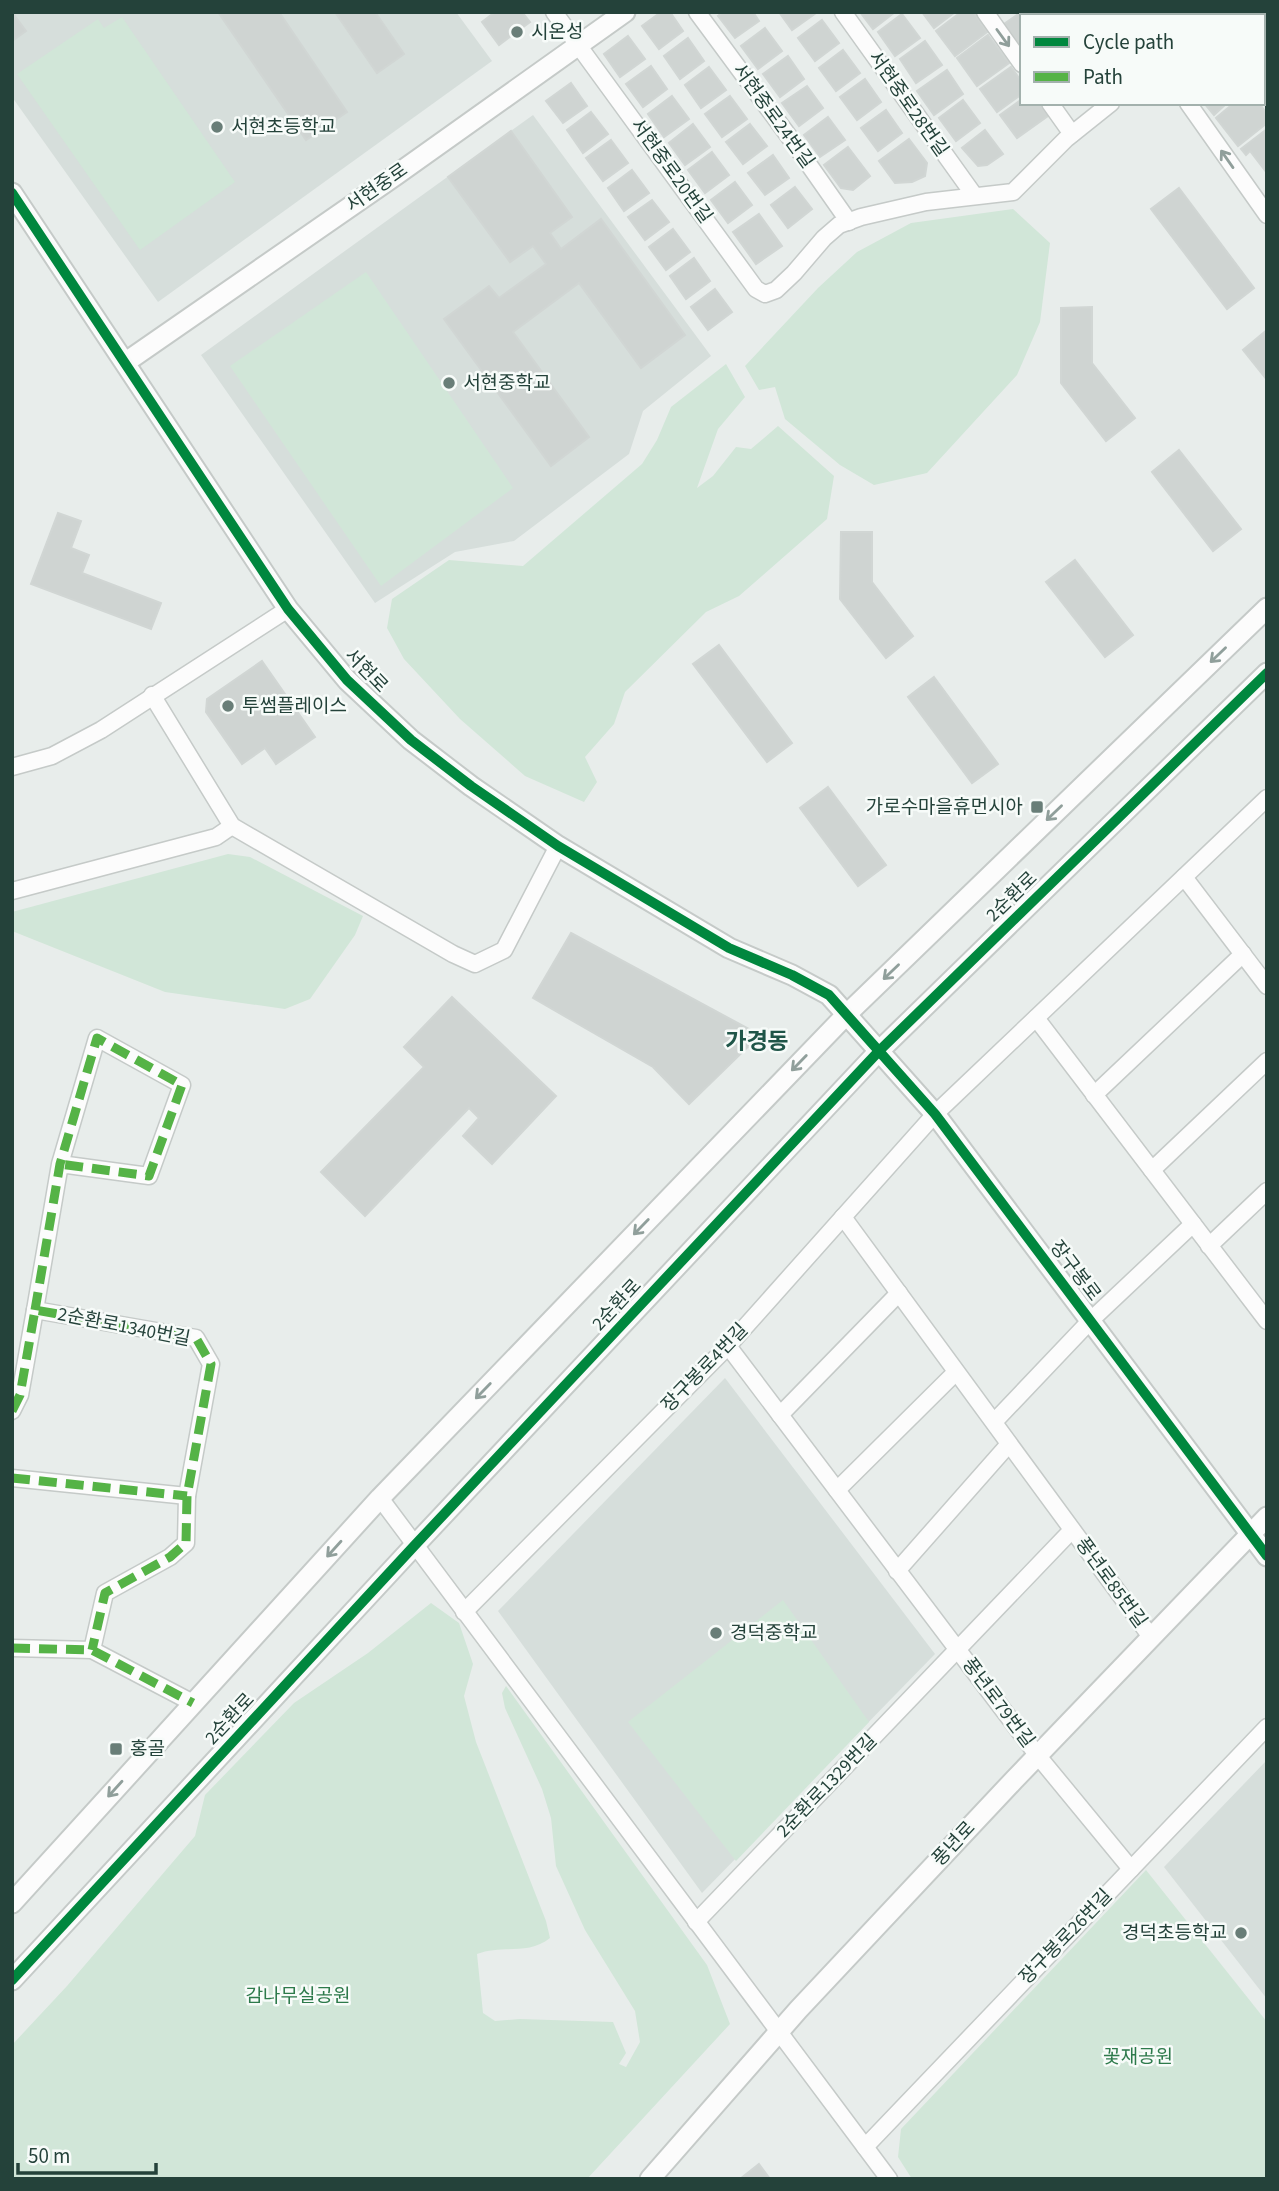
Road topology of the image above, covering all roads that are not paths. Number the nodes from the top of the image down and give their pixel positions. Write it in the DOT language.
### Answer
graph roads {
  1 [pos="554,12"];
  2 [pos="625,12"];
  3 [pos="697,12"];
  4 [pos="843,12"];
  5 [pos="985,12"];
  6 [pos="579,45"];
  7 [pos="1020,61"];
  8 [pos="1051,105"];
  9 [pos="1108,105"];
  10 [pos="1189,105"];
  11 [pos="1072,134"];
  12 [pos="12,193"];
  13 [pos="974,195"];
  14 [pos="1267,215"];
  15 [pos="849,222"];
  16 [pos="127,362"];
  17 [pos="1267,608"];
  18 [pos="288,609"];
  19 [pos="1267,673"];
  20 [pos="152,695"];
  21 [pos="12,767"];
  22 [pos="1265,804"];
  23 [pos="232,826"];
  24 [pos="558,846"];
  25 [pos="1184,877"];
  26 [pos="12,891"];
  27 [pos="1243,954"];
  28 [pos="1267,986"];
  29 [pos="847,1014"];
  30 [pos="1036,1018"];
  31 [pos="879,1051"];
  32 [pos="1267,1061"];
  33 [pos="1094,1095"];
  34 [pos="935,1114"];
  35 [pos="60,1164"];
  36 [pos="1152,1170"];
  37 [pos="1267,1191"];
  38 [pos="843,1217"];
  39 [pos="1193,1224"];
  40 [pos="1209,1246"];
  41 [pos="899,1293"];
  42 [pos="35,1310"];
  43 [pos="1090,1321"];
  44 [pos="1267,1321"];
  45 [pos="728,1346"];
  46 [pos="956,1372"];
  47 [pos="12,1411"];
  48 [pos="780,1415"];
  49 [pos="993,1422"];
  50 [pos="1009,1444"];
  51 [pos="12,1478"];
  52 [pos="837,1490"];
  53 [pos="187,1496"];
  54 [pos="380,1498"];
  55 [pos="1267,1517"];
  56 [pos="1072,1530"];
  57 [pos="1251,1534"];
  58 [pos="415,1545"];
  59 [pos="1267,1556"];
  60 [pos="897,1571"];
  61 [pos="1014,1591"];
  62 [pos="464,1612"];
  63 [pos="1151,1637"];
  64 [pos="12,1648"];
  65 [pos="92,1650"];
  66 [pos="958,1651"];
  67 [pos="193,1703"];
  68 [pos="1267,1727"];
  69 [pos="1038,1756"];
  70 [pos="1131,1869"];
  71 [pos="12,1903"];
  72 [pos="696,1922"];
  73 [pos="12,1980"];
  74 [pos="779,2032"];
  75 [pos="865,2147"];
  76 [pos="650,2179"];
  77 [pos="888,2179"];
  1 -- 6 [label="street, 서현중로20번길"];
  2 -- 6 [label="street, 서현중로"];
  3 -- 15 [label="street, 서현중로24번길"];
  4 -- 13 [label="street, 서현중로28번길"];
  5 -- 7 [label="street, one-way"];
  6 -- 15 [label="street, 서현중로20번길"];
  6 -- 16 [label="street, 서현중로"];
  8 -- 11 [label="street"];
  9 -- 11 [label="street"];
  14 -- 10 [label="street, one-way"];
  11 -- 13 [label="street"];
  12 -- 16 [label="street, 서현로"];
  13 -- 15 [label="street"];
  16 -- 18 [label="street, 서현로"];
  17 -- 29 [label="street, 2순환로, one-way"];
  18 -- 20 [label="street"];
  18 -- 24 [label="street, 서현로"];
  19 -- 31 [label="street, 2순환로"];
  20 -- 21 [label="street"];
  20 -- 23 [label="street"];
  22 -- 25 [label="street, 장구봉로4번길"];
  23 -- 24 [label="street"];
  23 -- 26 [label="street"];
  24 -- 29 [label="street, 서현로"];
  25 -- 27 [label="street"];
  25 -- 30 [label="street, 장구봉로4번길"];
  27 -- 28 [label="street"];
  27 -- 33 [label="street"];
  29 -- 31 [label="street, 장구봉로"];
  29 -- 54 [label="street, 2순환로, one-way"];
  30 -- 33 [label="street"];
  30 -- 34 [label="street, 장구봉로4번길"];
  31 -- 34 [label="street, 장구봉로"];
  31 -- 58 [label="street, 2순환로"];
  32 -- 36 [label="street"];
  33 -- 36 [label="street"];
  34 -- 38 [label="street, 장구봉로4번길"];
  34 -- 43 [label="street, 장구봉로"];
  35 -- 35 [label="street"];
  35 -- 42 [label="street"];
  36 -- 39 [label="street"];
  37 -- 40 [label="street"];
  38 -- 41 [label="street, 풍년로85번길"];
  38 -- 45 [label="street, 장구봉로4번길"];
  39 -- 40 [label="street"];
  39 -- 43 [label="street"];
  40 -- 44 [label="street"];
  41 -- 46 [label="street, 풍년로85번길"];
  41 -- 48 [label="street"];
  42 -- 47 [label="street, 2순환로1340번길"];
  42 -- 53 [label="street, 2순환로1340번길"];
  43 -- 49 [label="street"];
  43 -- 57 [label="street, 장구봉로"];
  45 -- 48 [label="street, 풍년로79번길"];
  45 -- 62 [label="street, 장구봉로4번길"];
  46 -- 49 [label="street, 풍년로85번길"];
  46 -- 52 [label="street"];
  48 -- 52 [label="street, 풍년로79번길"];
  49 -- 50 [label="street, 풍년로85번길"];
  50 -- 56 [label="street, 풍년로85번길"];
  50 -- 60 [label="street"];
  51 -- 53 [label="street"];
  52 -- 60 [label="street, 풍년로79번길"];
  53 -- 65 [label="street, 2순환로1340번길"];
  54 -- 58 [label="street"];
  54 -- 67 [label="street, 2순환로, one-way"];
  55 -- 57 [label="street, 풍년로"];
  56 -- 61 [label="street, 풍년로85번길"];
  56 -- 63 [label="street, 풍년로85번길"];
  57 -- 59 [label="street, 장구봉로"];
  57 -- 63 [label="street, 풍년로"];
  58 -- 62 [label="street"];
  58 -- 73 [label="street, 2순환로"];
  60 -- 66 [label="street, 풍년로79번길"];
  61 -- 66 [label="street, 풍년로79번길"];
  62 -- 72 [label="street"];
  63 -- 69 [label="street, 풍년로"];
  64 -- 65 [label="street"];
  65 -- 67 [label="street"];
  66 -- 69 [label="street, 풍년로79번길"];
  66 -- 72 [label="street, 2순환로1329번길"];
  67 -- 71 [label="street, 2순환로, one-way"];
  68 -- 70 [label="street, 장구봉로26번길"];
  69 -- 70 [label="street, 풍년로79번길"];
  69 -- 74 [label="street, 풍년로"];
  70 -- 75 [label="street, 장구봉로26번길"];
  72 -- 74 [label="street"];
  74 -- 75 [label="street"];
  74 -- 76 [label="street, 풍년로"];
  75 -- 77 [label="street"];
}
